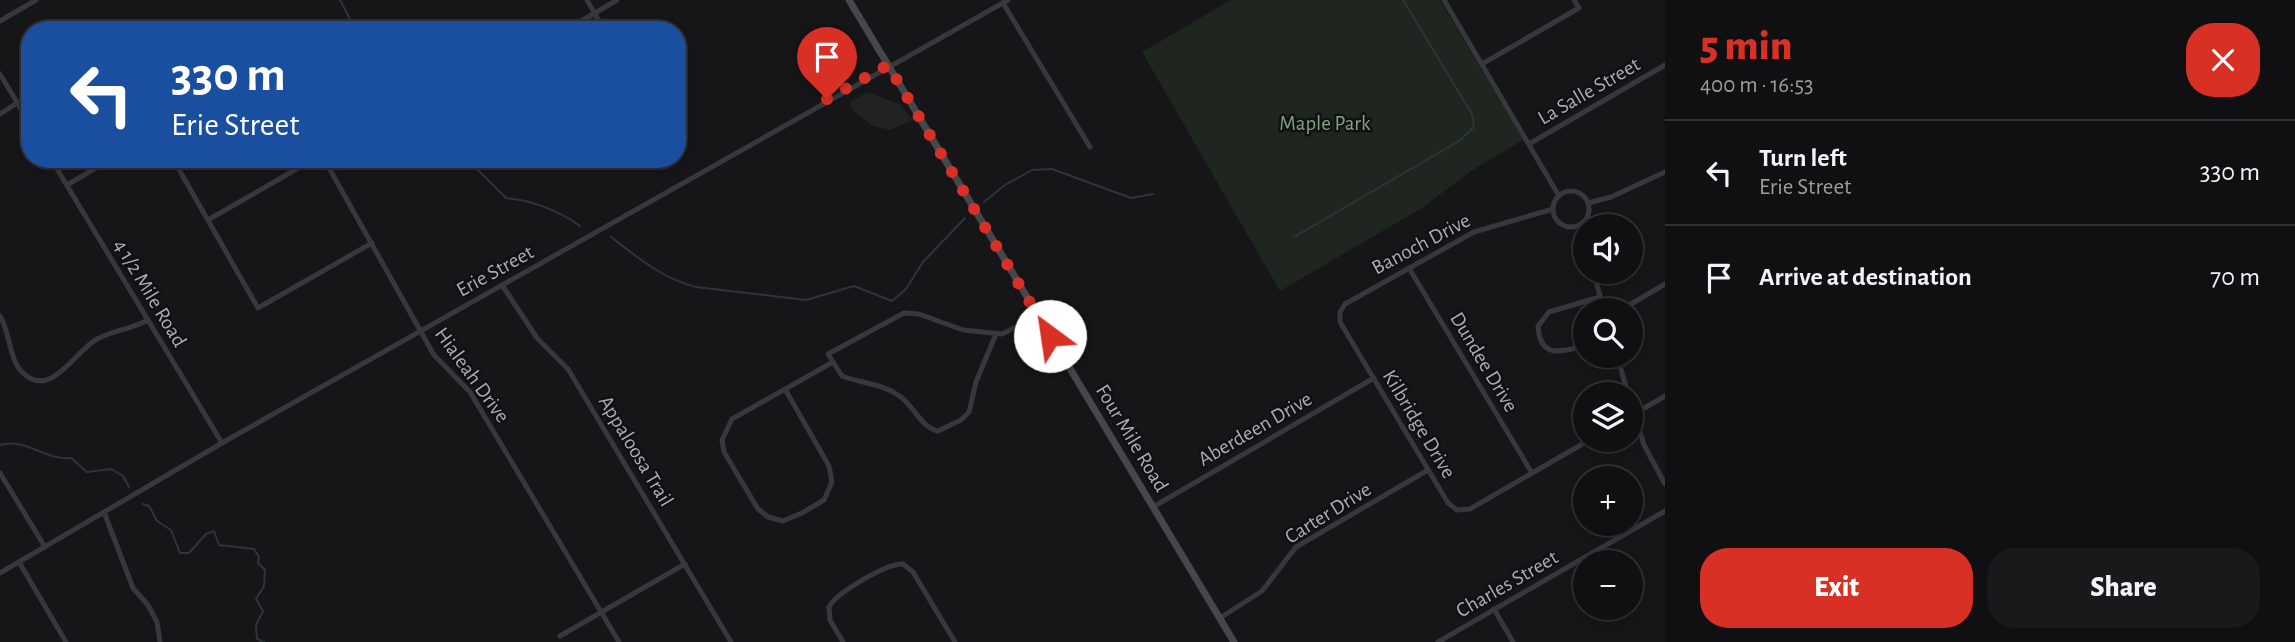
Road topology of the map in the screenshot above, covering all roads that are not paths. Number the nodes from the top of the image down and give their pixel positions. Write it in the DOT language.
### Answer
graph roads {
  1 [pos="36,0"];
  2 [pos="587,0"];
  3 [pos="617,0"];
  4 [pos="849,0"];
  5 [pos="1444,0"];
  6 [pos="1574,0"];
  7 [pos="1005,1"];
  8 [pos="595,13"];
  9 [pos="0,21"];
  10 [pos="581,21"];
  11 [pos="599,21"];
  12 [pos="1482,64"];
  13 [pos="888,65"];
  14 [pos="1665,65"];
  15 [pos="0,74"];
  16 [pos="18,103"];
  17 [pos="21,108"];
  18 [pos="0,114"];
  19 [pos="1529,144"];
  20 [pos="1090,147"];
  21 [pos="57,168"];
  22 [pos="96,168"];
  23 [pos="178,168"];
  24 [pos="298,168"];
  25 [pos="329,168"];
  26 [pos="1665,172"];
  27 [pos="67,185"];
  28 [pos="1559,196"];
  29 [pos="1588,203"];
  30 [pos="1553,209"];
  31 [pos="1587,214"];
  32 [pos="208,220"];
  33 [pos="1573,225"];
  34 [pos="372,243"];
  35 [pos="1409,268"];
  36 [pos="1596,284"];
  37 [pos="1665,284"];
  38 [pos="502,285"];
  39 [pos="1600,297"];
  40 [pos="1597,298"];
  41 [pos="1641,298"];
  42 [pos="1573,305"];
  43 [pos="0,316"];
  44 [pos="1038,316"];
  45 [pos="148,320"];
  46 [pos="421,330"];
  47 [pos="996,334"];
  48 [pos="1350,340"];
  49 [pos="1573,348"];
  50 [pos="833,362"];
  51 [pos="1374,378"];
  52 [pos="785,389"];
  53 [pos="1665,396"];
  54 [pos="1643,409"];
  55 [pos="1643,442"];
  56 [pos="222,443"];
  57 [pos="1573,449"];
  58 [pos="1428,470"];
  59 [pos="0,473"];
  60 [pos="1532,473"];
  61 [pos="1665,484"];
  62 [pos="1153,506"];
  63 [pos="1665,511"];
  64 [pos="104,512"];
  65 [pos="45,547"];
  66 [pos="905,555"];
  67 [pos="19,562"];
  68 [pos="685,564"];
  69 [pos="903,564"];
  70 [pos="0,573"];
  71 [pos="820,604"];
  72 [pos="829,607"];
  73 [pos="1494,609"];
  74 [pos="601,612"];
  75 [pos="1220,618"];
  76 [pos="560,636"];
  77 [pos="66,642"];
  78 [pos="160,642"];
  79 [pos="619,642"];
  80 [pos="731,642"];
  81 [pos="843,642"];
  82 [pos="955,642"];
  83 [pos="1234,642"];
  84 [pos="1438,642"];
  85 [pos="1513,642"];
  1 -- 9 [label="street"];
  2 -- 8 [label="street"];
  3 -- 8 [label="street"];
  4 -- 13 [label="main road, Four Mile Road"];
  5 -- 12 [label="street"];
  6 -- 12 [label="street"];
  7 -- 13 [label="street, Erie Street"];
  7 -- 20 [label="street"];
  8 -- 10 [label="street"];
  8 -- 11 [label="street"];
  12 -- 19 [label="street"];
  13 -- 38 [label="street, Erie Street"];
  13 -- 44 [label="main road, Four Mile Road"];
  14 -- 19 [label="street, La Salle Street"];
  15 -- 16 [label="street"];
  16 -- 17 [label="street"];
  16 -- 18 [label="street"];
  19 -- 28 [label="street"];
  21 -- 27 [label="street, 4 1/2 Mile Road"];
  22 -- 27 [label="street"];
  23 -- 32 [label="street"];
  24 -- 32 [label="street"];
  25 -- 34 [label="street, Hialeah Drive"];
  26 -- 29 [label="street"];
  27 -- 45 [label="street, 4 1/2 Mile Road"];
  28 -- 29 [label="street"];
  28 -- 30 [label="street"];
  29 -- 31 [label="street"];
  30 -- 33 [label="street"];
  30 -- 35 [label="street, Banoch Drive"];
  32 -- 34 [label="street"];
  34 -- 46 [label="street, Hialeah Drive"];
  35 -- 48 [label="street, Banoch Drive"];
  35 -- 60 [label="street, Dundee Drive"];
  36 -- 39 [label="street"];
  37 -- 41 [label="street"];
  38 -- 46 [label="street, Erie Street"];
  38 -- 68 [label="street, Appaloosa Trail"];
  39 -- 40 [label="street"];
  42 -- 49 [label="street"];
  43 -- 45 [label="street"];
  44 -- 47 [label="street"];
  44 -- 62 [label="main road, Four Mile Road"];
  45 -- 56 [label="street, 4 1/2 Mile Road"];
  46 -- 56 [label="street, Erie Street"];
  46 -- 74 [label="street, Hialeah Drive"];
  47 -- 50 [label="street"];
  47 -- 50 [label="street"];
  48 -- 51 [label="street, Kilbridge Drive"];
  50 -- 52 [label="street"];
  51 -- 58 [label="street, Kilbridge Drive"];
  51 -- 62 [label="street, Aberdeen Drive"];
  52 -- 52 [label="street"];
  53 -- 54 [label="street"];
  55 -- 61 [label="street"];
  56 -- 64 [label="street, Erie Street"];
  57 -- 60 [label="street"];
  58 -- 60 [label="street, Kilbridge Drive"];
  58 -- 75 [label="street, Carter Drive"];
  59 -- 65 [label="street"];
  62 -- 75 [label="main road, Four Mile Road"];
  63 -- 73 [label="street, Charles Street"];
  64 -- 65 [label="street, Erie Street"];
  64 -- 78 [label="street"];
  65 -- 67 [label="street, Erie Street"];
  66 -- 69 [label="street"];
  67 -- 70 [label="street, Erie Street"];
  67 -- 77 [label="street"];
  68 -- 74 [label="street"];
  68 -- 80 [label="street, Appaloosa Trail"];
  69 -- 72 [label="street"];
  69 -- 82 [label="street"];
  71 -- 72 [label="street"];
  72 -- 81 [label="street"];
  73 -- 84 [label="street, Charles Street"];
  73 -- 85 [label="street"];
  74 -- 76 [label="street"];
  74 -- 79 [label="street, Hialeah Drive"];
  75 -- 83 [label="main road, Four Mile Road"];
}
